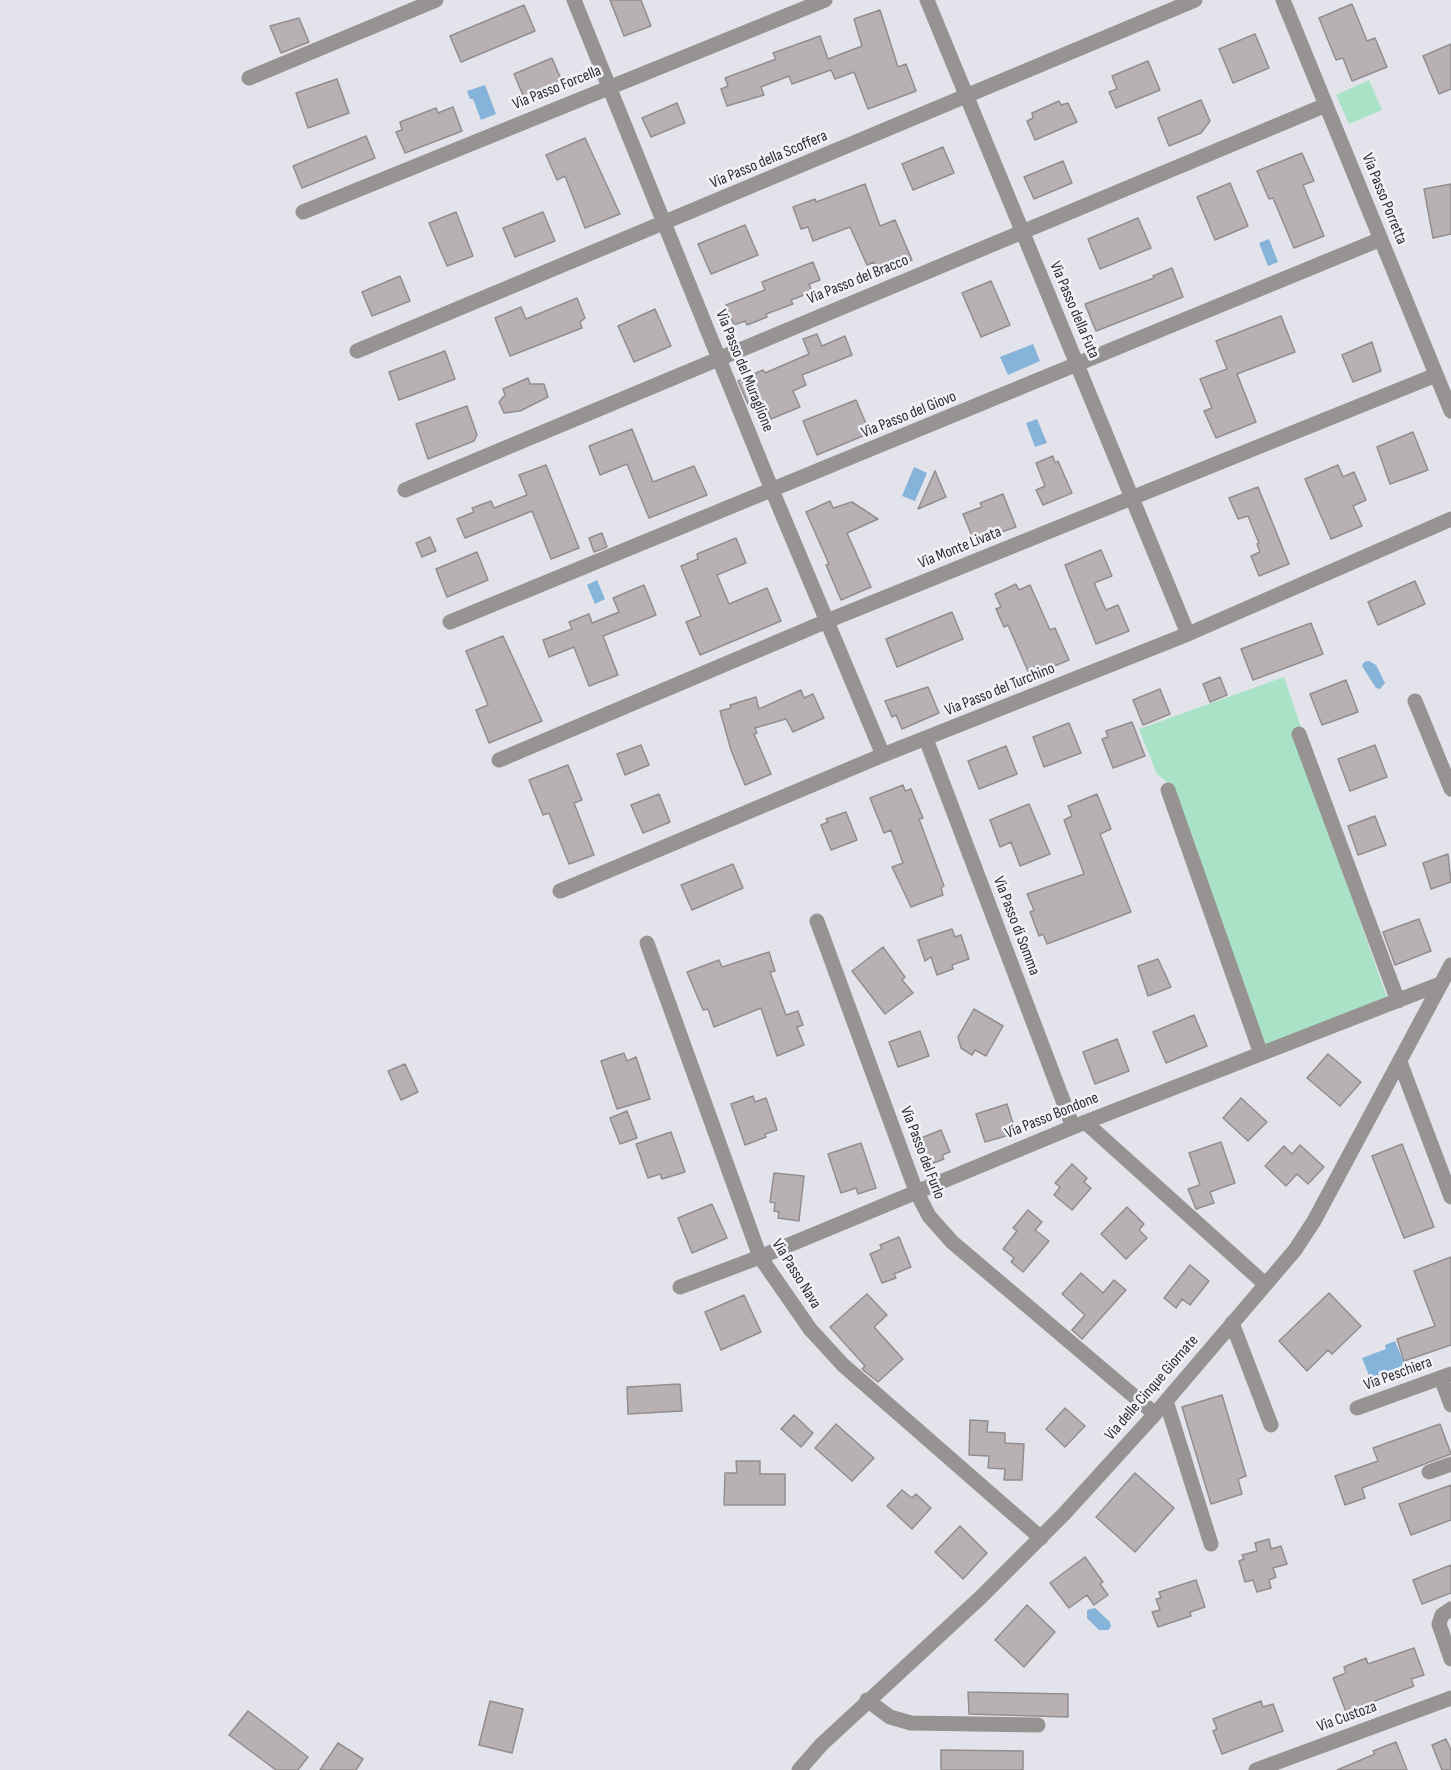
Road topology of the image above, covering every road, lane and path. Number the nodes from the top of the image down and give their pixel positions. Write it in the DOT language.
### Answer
graph roads {
  1 [pos="436,0"];
  2 [pos="574,0"];
  3 [pos="825,0"];
  4 [pos="927,0"];
  5 [pos="1195,0"];
  6 [pos="1283,0"];
  7 [pos="249,78"];
  8 [pos="609,86"];
  9 [pos="967,96"];
  10 [pos="1326,105"];
  11 [pos="303,212"];
  12 [pos="664,223"];
  13 [pos="1022,231"];
  14 [pos="1381,238"];
  15 [pos="357,351"];
  16 [pos="719,357"];
  17 [pos="1078,365"];
  18 [pos="1436,375"];
  19 [pos="1451,411"];
  20 [pos="405,490"];
  21 [pos="772,490"];
  22 [pos="1132,498"];
  23 [pos="1451,519"];
  24 [pos="827,621"];
  25 [pos="450,622"];
  26 [pos="1188,634"];
  27 [pos="1415,701"];
  28 [pos="1299,734"];
  29 [pos="926,739"];
  30 [pos="883,755"];
  31 [pos="499,760"];
  32 [pos="1451,789"];
  33 [pos="1168,790"];
  34 [pos="560,891"];
  35 [pos="817,921"];
  36 [pos="647,943"];
  37 [pos="1451,965"];
  38 [pos="1440,984"];
  39 [pos="1398,1001"];
  40 [pos="1261,1054"];
  41 [pos="1400,1062"];
  42 [pos="1079,1124"];
  43 [pos="916,1191"];
  44 [pos="1451,1197"];
  45 [pos="760,1257"];
  46 [pos="1265,1284"];
  47 [pos="680,1287"];
  48 [pos="1232,1323"];
  49 [pos="1446,1376"];
  50 [pos="1166,1401"];
  51 [pos="1451,1405"];
  52 [pos="1357,1408"];
  53 [pos="1155,1414"];
  54 [pos="1272,1425"];
  55 [pos="1451,1464"];
  56 [pos="1429,1472"];
  57 [pos="1041,1538"];
  58 [pos="1211,1544"];
  59 [pos="1451,1609"];
  60 [pos="1451,1659"];
  61 [pos="1451,1698"];
  62 [pos="867,1700"];
  63 [pos="1038,1725"];
  64 [pos="799,1770"];
  65 [pos="1256,1770"];
  1 -- 7 [label="street"];
  2 -- 8 [label="street, Via Passo del Muraglione"];
  3 -- 8 [label="street, Via Passo Forcella"];
  4 -- 9 [label="street, Via Passo della Futa"];
  5 -- 9 [label="street, Via Passo della Scoffera"];
  6 -- 10 [label="street, Via Passo Porretta"];
  8 -- 11 [label="street, Via Passo Forcella"];
  8 -- 12 [label="street, Via Passo del Muraglione"];
  9 -- 12 [label="street, Via Passo della Scoffera"];
  9 -- 13 [label="street, Via Passo della Futa"];
  10 -- 13 [label="street, Via Passo del Bracco"];
  10 -- 14 [label="street, Via Passo Porretta"];
  12 -- 15 [label="street, Via Passo della Scoffera"];
  12 -- 16 [label="street, Via Passo del Muraglione"];
  13 -- 16 [label="street, Via Passo del Bracco"];
  13 -- 17 [label="street, Via Passo della Futa"];
  14 -- 17 [label="street, Via Passo del Giovo"];
  14 -- 18 [label="street, Via Passo Porretta"];
  16 -- 20 [label="street, Via Passo del Bracco"];
  16 -- 21 [label="street, Via Passo del Muraglione"];
  17 -- 21 [label="street, Via Passo del Giovo"];
  17 -- 22 [label="street, Via Passo della Futa"];
  18 -- 19 [label="street, Via Passo Porretta"];
  18 -- 22 [label="street, Via Monte Livata"];
  21 -- 24 [label="street, Via Passo del Muraglione"];
  21 -- 25 [label="street, Via Passo del Giovo"];
  22 -- 24 [label="street, Via Monte Livata"];
  22 -- 26 [label="street, Via Passo della Futa"];
  23 -- 26 [label="street, Via Passo del Turchino"];
  24 -- 30 [label="street, Via Passo del Muraglione"];
  24 -- 31 [label="street, Via Monte Livata"];
  26 -- 29 [label="street, Via Passo del Turchino"];
  27 -- 32 [label="street"];
  28 -- 39 [label="street"];
  29 -- 30 [label="street, Via Passo del Turchino"];
  29 -- 42 [label="street, Via Passo di Somma"];
  30 -- 34 [label="street, Via Passo del Turchino"];
  33 -- 40 [label="street"];
  35 -- 43 [label="street, Via Passo del Furlo"];
  36 -- 45 [label="street, Via Passo Nava"];
  37 -- 38 [label="street, Via delle Cinque Giornate"];
  38 -- 39 [label="street, Via Passo Bondone"];
  38 -- 41 [label="street, Via delle Cinque Giornate"];
  39 -- 40 [label="street, Via Passo Bondone"];
  40 -- 42 [label="street, Via Passo Bondone"];
  41 -- 44 [label="street"];
  41 -- 46 [label="street, Via delle Cinque Giornate"];
  42 -- 43 [label="street, Via Passo Bondone"];
  42 -- 46 [label="street, Via Passo di Somma"];
  43 -- 45 [label="street, Via Passo Bondone"];
  43 -- 53 [label="street, Via Passo del Furlo"];
  45 -- 47 [label="street, Via Passo Bondone"];
  45 -- 57 [label="street, Via Passo Nava"];
  46 -- 48 [label="street, Via delle Cinque Giornate"];
  48 -- 50 [label="street, Via delle Cinque Giornate"];
  48 -- 54 [label="street"];
  49 -- 51 [label="street"];
  49 -- 52 [label="street, Via Peschiera"];
  50 -- 53 [label="street, Via delle Cinque Giornate"];
  50 -- 58 [label="street"];
  53 -- 57 [label="street, Via delle Cinque Giornate"];
  55 -- 56 [label="street"];
  57 -- 62 [label="street, Via delle Cinque Giornate"];
  59 -- 60 [label="street"];
  61 -- 65 [label="street, Via Custoza"];
  62 -- 63 [label="street"];
  62 -- 64 [label="street, Via delle Cinque Giornate"];
}
